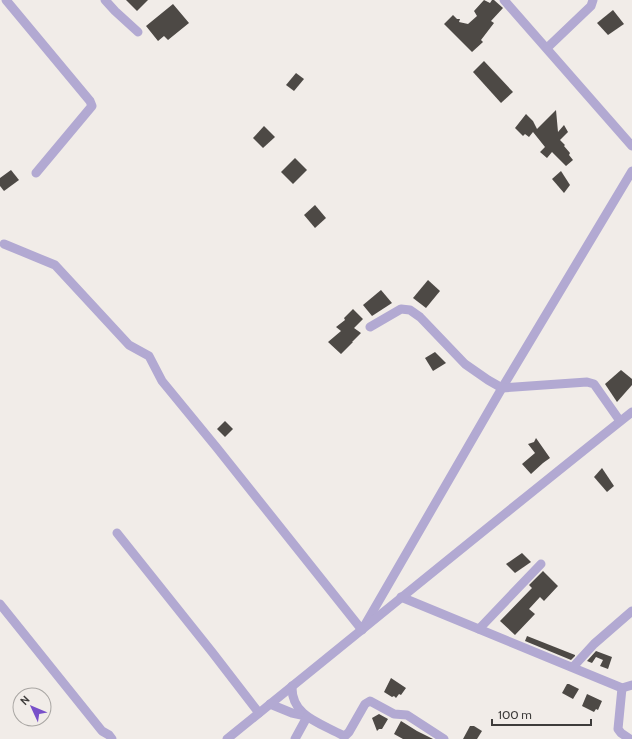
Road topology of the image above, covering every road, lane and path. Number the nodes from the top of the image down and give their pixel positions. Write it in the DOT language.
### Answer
graph roads {
  1 [pos="6,0"];
  2 [pos="105,0"];
  3 [pos="504,0"];
  4 [pos="593,0"];
  5 [pos="138,32"];
  6 [pos="547,48"];
  7 [pos="632,146"];
  8 [pos="632,171"];
  9 [pos="36,173"];
  10 [pos="4,244"];
  11 [pos="370,327"];
  12 [pos="502,388"];
  13 [pos="632,412"];
  14 [pos="620,421"];
  15 [pos="117,532"];
  16 [pos="541,564"];
  17 [pos="401,597"];
  18 [pos="0,604"];
  19 [pos="632,611"];
  20 [pos="479,629"];
  21 [pos="362,630"];
  22 [pos="573,667"];
  23 [pos="632,685"];
  24 [pos="292,686"];
  25 [pos="622,688"];
  26 [pos="270,704"];
  27 [pos="258,714"];
  28 [pos="307,717"];
  29 [pos="112,739"];
  30 [pos="227,739"];
  31 [pos="295,739"];
  32 [pos="444,739"];
  33 [pos="630,739"];
  1 -- 9 [label="street"];
  2 -- 5 [label="street"];
  3 -- 6 [label="street"];
  4 -- 6 [label="street"];
  6 -- 7 [label="street"];
  8 -- 12 [label="street"];
  10 -- 21 [label="street"];
  11 -- 12 [label="street"];
  12 -- 14 [label="street"];
  12 -- 21 [label="street"];
  13 -- 14 [label="street"];
  14 -- 17 [label="street"];
  15 -- 27 [label="street"];
  16 -- 20 [label="street"];
  17 -- 20 [label="street"];
  17 -- 21 [label="street"];
  18 -- 29 [label="street"];
  19 -- 22 [label="street"];
  20 -- 22 [label="street"];
  21 -- 24 [label="street"];
  22 -- 25 [label="street"];
  23 -- 25 [label="street"];
  24 -- 26 [label="street"];
  24 -- 28 [label="street"];
  25 -- 33 [label="street"];
  26 -- 27 [label="street"];
  26 -- 28 [label="street"];
  27 -- 30 [label="street"];
  28 -- 31 [label="street"];
  28 -- 32 [label="street"];
}
